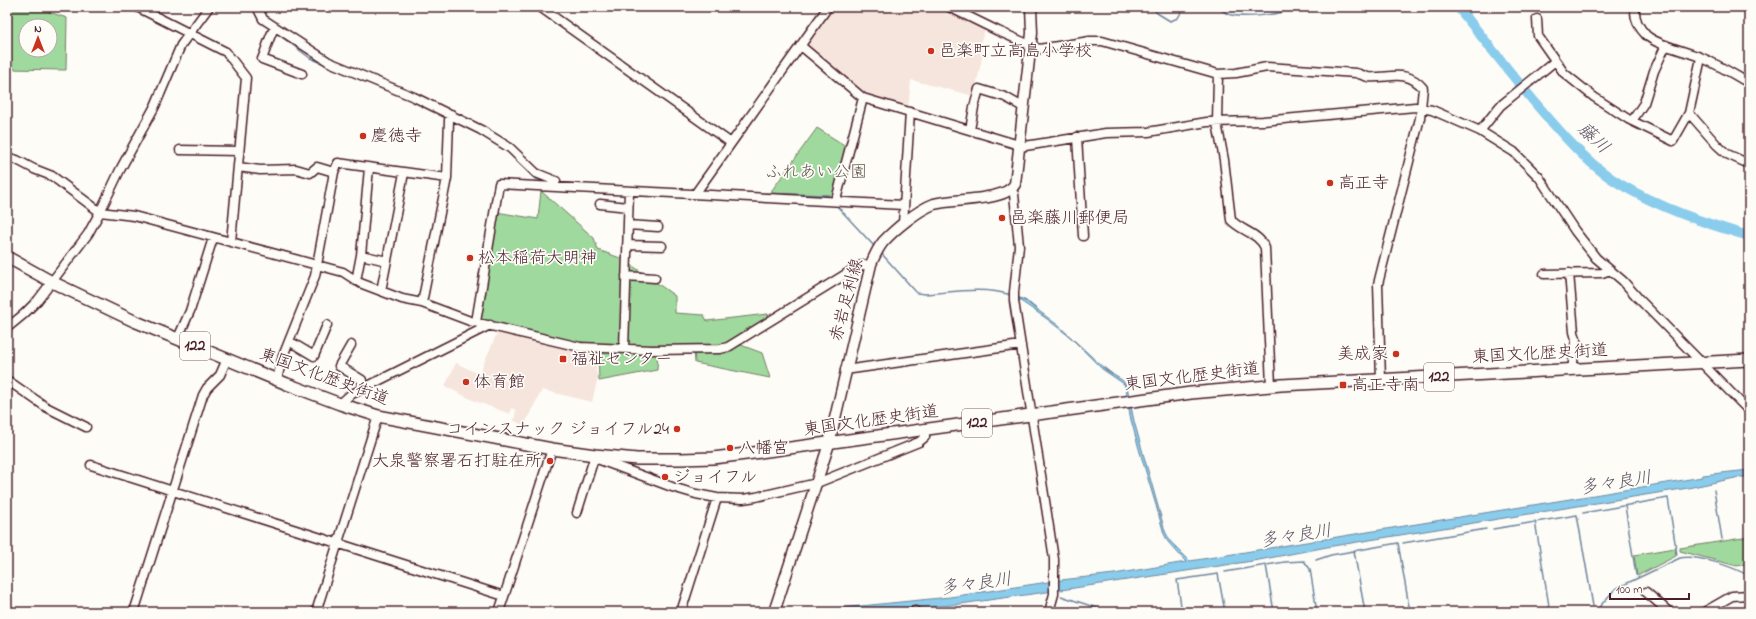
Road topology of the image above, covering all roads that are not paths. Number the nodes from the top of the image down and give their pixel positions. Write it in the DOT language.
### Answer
graph roads {
  1 [pos="137,7"];
  2 [pos="209,7"];
  3 [pos="257,7"];
  4 [pos="540,7"];
  5 [pos="828,7"];
  6 [pos="949,7"];
  7 [pos="1032,7"];
  8 [pos="1634,12"];
  9 [pos="1537,19"];
  10 [pos="275,28"];
  11 [pos="189,33"];
  12 [pos="1666,45"];
  13 [pos="801,46"];
  14 [pos="1030,46"];
  15 [pos="1701,58"];
  16 [pos="1554,62"];
  17 [pos="302,74"];
  18 [pos="1218,74"];
  19 [pos="1749,83"];
  20 [pos="863,98"];
  21 [pos="1023,107"];
  22 [pos="1422,108"];
  23 [pos="910,112"];
  24 [pos="1689,113"];
  25 [pos="451,114"];
  26 [pos="1632,121"];
  27 [pos="1217,123"];
  28 [pos="970,130"];
  29 [pos="1480,131"];
  30 [pos="1077,137"];
  31 [pos="731,143"];
  32 [pos="1019,146"];
  33 [pos="180,150"];
  34 [pos="240,151"];
  35 [pos="7,157"];
  36 [pos="1749,164"];
  37 [pos="238,167"];
  38 [pos="369,168"];
  39 [pos="334,172"];
  40 [pos="404,173"];
  41 [pos="447,178"];
  42 [pos="556,181"];
  43 [pos="1011,190"];
  44 [pos="629,191"];
  45 [pos="695,194"];
  46 [pos="836,200"];
  47 [pos="600,204"];
  48 [pos="903,205"];
  49 [pos="628,207"];
  50 [pos="100,212"];
  51 [pos="903,224"];
  52 [pos="628,225"];
  53 [pos="658,227"];
  54 [pos="1084,236"];
  55 [pos="213,238"];
  56 [pos="231,242"];
  57 [pos="627,245"];
  58 [pos="662,246"];
  59 [pos="361,255"];
  60 [pos="7,257"];
  61 [pos="387,261"];
  62 [pos="871,264"];
  63 [pos="317,266"];
  64 [pos="1614,271"];
  65 [pos="1569,273"];
  66 [pos="1544,274"];
  67 [pos="626,276"];
  68 [pos="654,278"];
  69 [pos="356,281"];
  70 [pos="52,282"];
  71 [pos="381,291"];
  72 [pos="422,303"];
  73 [pos="476,322"];
  74 [pos="327,325"];
  75 [pos="490,325"];
  76 [pos="7,328"];
  77 [pos="178,338"];
  78 [pos="289,341"];
  79 [pos="352,345"];
  80 [pos="1021,345"];
  81 [pos="624,349"];
  82 [pos="227,359"];
  83 [pos="1749,360"];
  84 [pos="1703,362"];
  85 [pos="845,370"];
  86 [pos="1572,370"];
  87 [pos="277,379"];
  88 [pos="7,380"];
  89 [pos="1381,380"];
  90 [pos="1271,386"];
  91 [pos="362,389"];
  92 [pos="340,404"];
  93 [pos="1749,411"];
  94 [pos="1032,415"];
  95 [pos="378,416"];
  96 [pos="86,427"];
  97 [pos="924,430"];
  98 [pos="829,444"];
  99 [pos="552,449"];
  100 [pos="595,455"];
  101 [pos="91,465"];
  102 [pos="817,483"];
  103 [pos="173,490"];
  104 [pos="717,498"];
  105 [pos="577,513"];
  106 [pos="337,543"];
  107 [pos="1646,592"];
  108 [pos="1749,595"];
  109 [pos="504,596"];
  110 [pos="775,609"];
  111 [pos="134,612"];
  112 [pos="316,612"];
  113 [pos="499,612"];
  114 [pos="681,612"];
  115 [pos="1049,612"];
  116 [pos="1669,612"];
  117 [pos="1704,612"];
  1 -- 11 [label="street"];
  2 -- 11 [label="street"];
  3 -- 10 [label="street"];
  4 -- 31 [label="street"];
  5 -- 13 [label="street"];
  6 -- 14 [label="street"];
  7 -- 14 [label="main road"];
  8 -- 12 [label="street"];
  9 -- 16 [label="street"];
  10 -- 17 [label="street"];
  10 -- 25 [label="street"];
  11 -- 34 [label="street"];
  11 -- 50 [label="street"];
  12 -- 15 [label="street"];
  12 -- 26 [label="street"];
  13 -- 20 [label="street"];
  13 -- 31 [label="street"];
  14 -- 18 [label="street"];
  14 -- 21 [label="main road"];
  15 -- 19 [label="street"];
  15 -- 24 [label="street"];
  16 -- 26 [label="street"];
  16 -- 29 [label="street"];
  18 -- 22 [label="street"];
  18 -- 27 [label="street"];
  20 -- 23 [label="street"];
  20 -- 46 [label="street"];
  21 -- 28 [label="street"];
  21 -- 32 [label="main road"];
  22 -- 27 [label="street"];
  22 -- 29 [label="street"];
  22 -- 89 [label="street"];
  23 -- 28 [label="street"];
  23 -- 48 [label="street"];
  24 -- 26 [label="street"];
  24 -- 36 [label="street"];
  25 -- 41 [label="street"];
  25 -- 42 [label="street"];
  27 -- 30 [label="street"];
  27 -- 90 [label="street"];
  28 -- 32 [label="street"];
  29 -- 64 [label="street"];
  30 -- 32 [label="street"];
  30 -- 54 [label="street"];
  31 -- 45 [label="street"];
  32 -- 43 [label="main road"];
  33 -- 34 [label="street"];
  34 -- 37 [label="street"];
  35 -- 50 [label="street"];
  37 -- 39 [label="street"];
  37 -- 56 [label="street"];
  38 -- 39 [label="street"];
  38 -- 40 [label="street"];
  38 -- 59 [label="street"];
  39 -- 63 [label="street"];
  40 -- 41 [label="street"];
  40 -- 61 [label="street"];
  41 -- 72 [label="street"];
  43 -- 51 [label="main road, 赤岩足利線"];
  43 -- 80 [label="street"];
  44 -- 45 [label="street"];
  44 -- 49 [label="street"];
  44 -- 73 [label="street"];
  45 -- 46 [label="street"];
  46 -- 48 [label="street"];
  47 -- 49 [label="street"];
  48 -- 51 [label="street"];
  49 -- 52 [label="street"];
  50 -- 55 [label="street"];
  50 -- 70 [label="street"];
  51 -- 62 [label="main road, 赤岩足利線"];
  52 -- 53 [label="street"];
  52 -- 57 [label="street"];
  55 -- 56 [label="street"];
  55 -- 77 [label="street"];
  56 -- 63 [label="street"];
  57 -- 58 [label="street"];
  57 -- 67 [label="street"];
  59 -- 61 [label="street"];
  59 -- 69 [label="street"];
  60 -- 70 [label="highway, 東国文化歴史街道 / 122"];
  61 -- 71 [label="street"];
  62 -- 81 [label="street"];
  62 -- 85 [label="main road, 赤岩足利線"];
  63 -- 69 [label="street"];
  63 -- 78 [label="street"];
  64 -- 65 [label="street"];
  64 -- 84 [label="street"];
  65 -- 66 [label="street"];
  65 -- 86 [label="street"];
  67 -- 68 [label="street"];
  67 -- 81 [label="street"];
  69 -- 71 [label="street"];
  70 -- 76 [label="street"];
  70 -- 77 [label="highway, 東国文化歴史街道 / 122"];
  71 -- 72 [label="street"];
  72 -- 73 [label="street"];
  73 -- 75 [label="street"];
  74 -- 78 [label="street"];
  75 -- 81 [label="street"];
  75 -- 91 [label="street"];
  77 -- 82 [label="highway, 東国文化歴史街道 / 122"];
  78 -- 87 [label="street"];
  79 -- 91 [label="street"];
  80 -- 85 [label="street"];
  80 -- 94 [label="street"];
  82 -- 87 [label="highway, 東国文化歴史街道 / 122"];
  82 -- 103 [label="street"];
  83 -- 84 [label="highway, 東国文化歴史街道 / 122"];
  84 -- 86 [label="highway, 東国文化歴史街道 / 122"];
  84 -- 93 [label="street"];
  85 -- 98 [label="main road, 赤岩足利線"];
  86 -- 89 [label="highway, 東国文化歴史街道 / 122"];
  87 -- 92 [label="highway, 東国文化歴史街道 / 122"];
  88 -- 96 [label="street"];
  89 -- 90 [label="highway, 東国文化歴史街道 / 122"];
  90 -- 94 [label="highway, 東国文化歴史街道 / 122"];
  91 -- 92 [label="street"];
  92 -- 95 [label="highway, 東国文化歴史街道 / 122"];
  94 -- 97 [label="highway, 東国文化歴史街道 / 122"];
  94 -- 115 [label="street"];
  95 -- 99 [label="highway, 東国文化歴史街道 / 122"];
  95 -- 106 [label="street"];
  97 -- 98 [label="highway, 東国文化歴史街道 / 122"];
  97 -- 102 [label="street"];
  98 -- 100 [label="highway, 東国文化歴史街道 / 122"];
  98 -- 102 [label="main road, 赤岩足利線"];
  99 -- 100 [label="highway, 東国文化歴史街道 / 122"];
  99 -- 109 [label="street"];
  100 -- 104 [label="street"];
  100 -- 105 [label="street"];
  101 -- 103 [label="street"];
  102 -- 104 [label="street"];
  102 -- 110 [label="main road, 赤岩足利線"];
  103 -- 106 [label="street"];
  103 -- 111 [label="street"];
  104 -- 114 [label="street"];
  106 -- 109 [label="street"];
  106 -- 112 [label="street"];
  107 -- 116 [label="street"];
  108 -- 117 [label="street"];
  109 -- 113 [label="street"];
}
